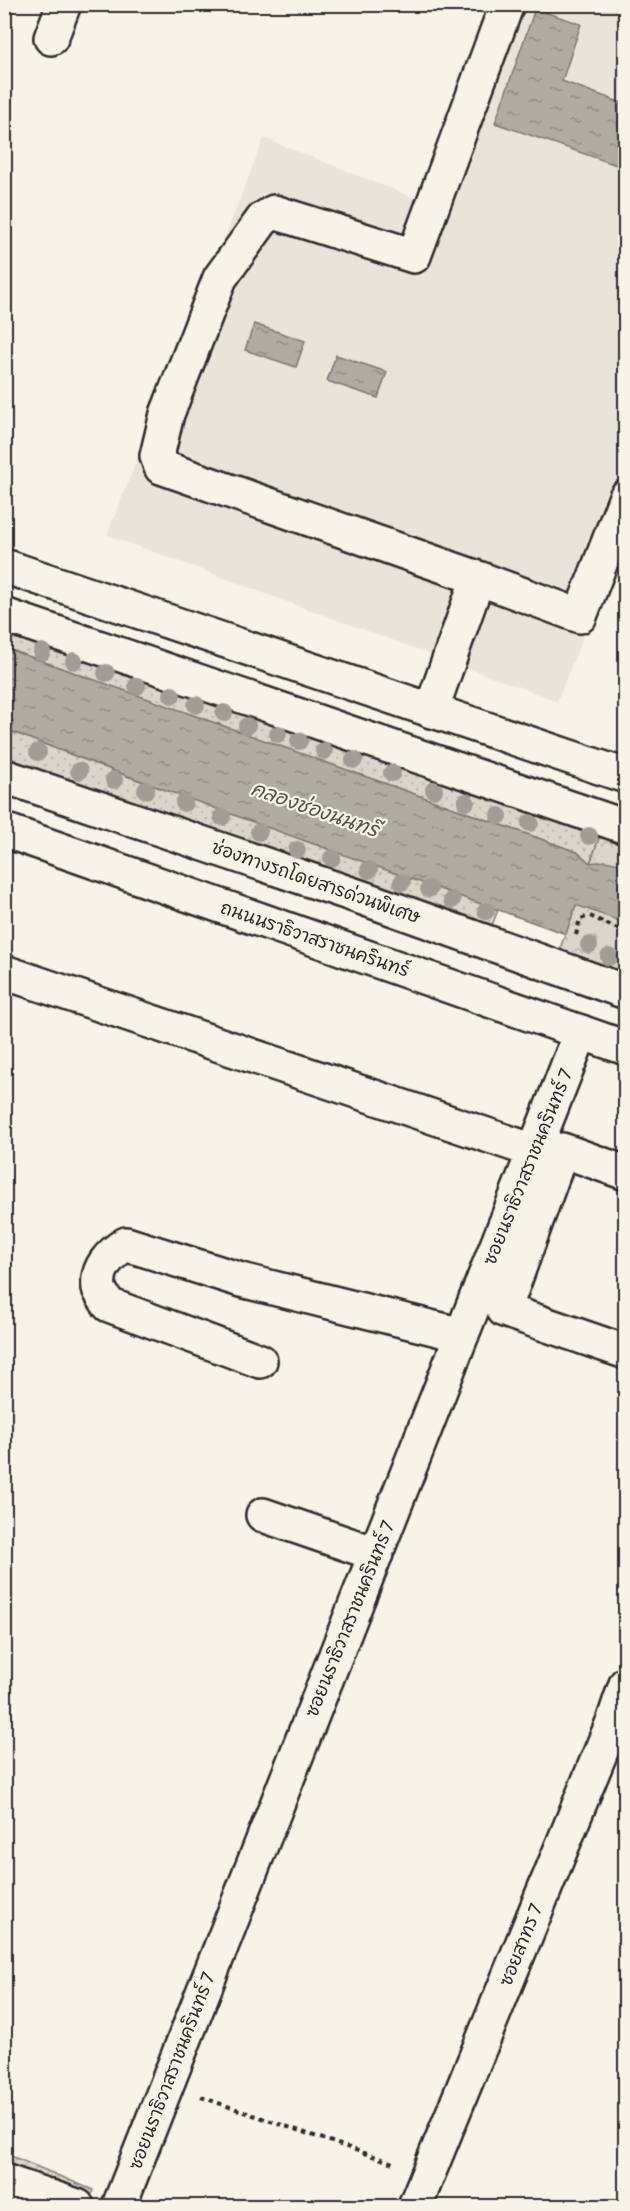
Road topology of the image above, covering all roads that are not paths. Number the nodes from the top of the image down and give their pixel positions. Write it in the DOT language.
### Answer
graph roads {
  1 [pos="64,4"];
  2 [pos="507,4"];
  3 [pos="51,38"];
  4 [pos="626,497"];
  5 [pos="4,566"];
  6 [pos="478,578"];
  7 [pos="4,615"];
  8 [pos="431,711"];
  9 [pos="4,776"];
  10 [pos="626,776"];
  11 [pos="626,826"];
  12 [pos="4,830"];
  13 [pos="4,972"];
  14 [pos="626,992"];
  15 [pos="581,1032"];
  16 [pos="626,1048"];
  17 [pos="534,1152"];
  18 [pos="626,1173"];
  19 [pos="462,1335"];
  20 [pos="626,1352"];
  21 [pos="261,1361"];
  22 [pos="263,1515"];
  23 [pos="376,1554"];
  24 [pos="626,1684"];
  25 [pos="4,2181"];
  26 [pos="77,2206"];
  27 [pos="119,2206"];
  28 [pos="415,2206"];
  1 -- 3 [label="street"];
  2 -- 6 [label="street"];
  4 -- 6 [label="street"];
  5 -- 8 [label="street"];
  6 -- 8 [label="street"];
  7 -- 11 [label="street"];
  8 -- 10 [label="street"];
  9 -- 14 [label="street, ช่องทางรถโดยสารด่วนพิเศษ"];
  12 -- 15 [label="street, ถนนนราธิวาสราชนครินทร์"];
  13 -- 17 [label="street"];
  15 -- 16 [label="street, ถนนนราธิวาสราชนครินทร์"];
  15 -- 17 [label="street, ซอยนราธิวาสราชนครินทร์ 7"];
  17 -- 19 [label="street, ซอยนราธิวาสราชนครินทร์ 7"];
  18 -- 20 [label="street"];
  19 -- 21 [label="street"];
  19 -- 23 [label="street, ซอยนราธิวาสราชนครินทร์ 7"];
  22 -- 23 [label="street"];
  23 -- 27 [label="street, ซอยนราธิวาสราชนครินทร์ 7"];
  24 -- 28 [label="street, ซอยสาทร 7"];
  25 -- 26 [label="street"];
}
